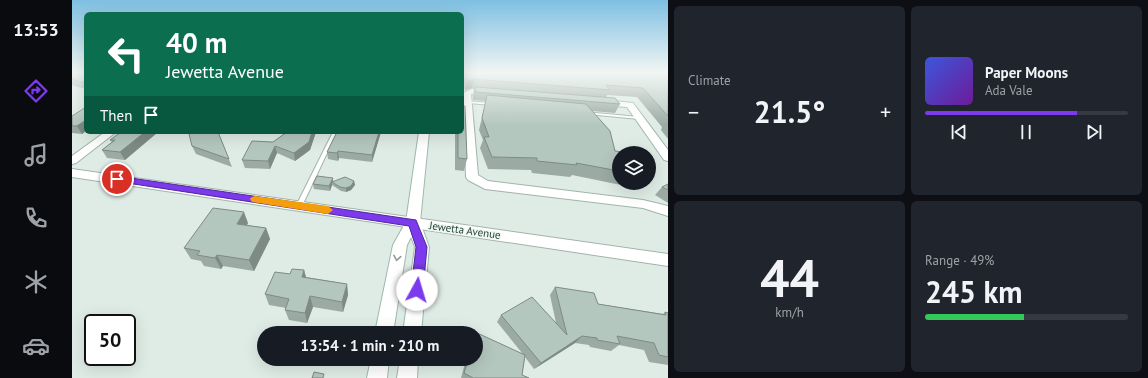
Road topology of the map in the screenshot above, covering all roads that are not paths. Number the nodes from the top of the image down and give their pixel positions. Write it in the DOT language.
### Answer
graph roads {
  1 [pos="504,94"];
  2 [pos="466,98"];
  3 [pos="590,102"];
  4 [pos="499,105"];
  5 [pos="585,113"];
  6 [pos="639,118"];
  7 [pos="109,134"];
  8 [pos="334,134"];
  9 [pos="424,134"];
  10 [pos="668,158"];
  11 [pos="72,160"];
  12 [pos="72,173"];
  13 [pos="299,206"];
  14 [pos="668,211"];
  15 [pos="413,222"];
  16 [pos="668,260"];
  17 [pos="385,326"];
  18 [pos="413,326"];
  19 [pos="379,366"];
  20 [pos="408,366"];
  21 [pos="377,378"];
  22 [pos="407,378"];
  1 -- 2 [label="street"];
  2 -- 4 [label="lane"];
  2 -- 14 [label="street"];
  3 -- 6 [label="street"];
  5 -- 6 [label="lane"];
  6 -- 10 [label="street"];
  7 -- 11 [label="street"];
  8 -- 13 [label="lane"];
  9 -- 15 [label="street"];
  12 -- 13 [label="street, Jewetta Avenue"];
  13 -- 15 [label="street, Jewetta Avenue"];
  15 -- 16 [label="street, Jewetta Avenue"];
  15 -- 17 [label="street, one-way"];
  15 -- 18 [label="street"];
  19 -- 21 [label="street"];
  20 -- 22 [label="street"];
}
